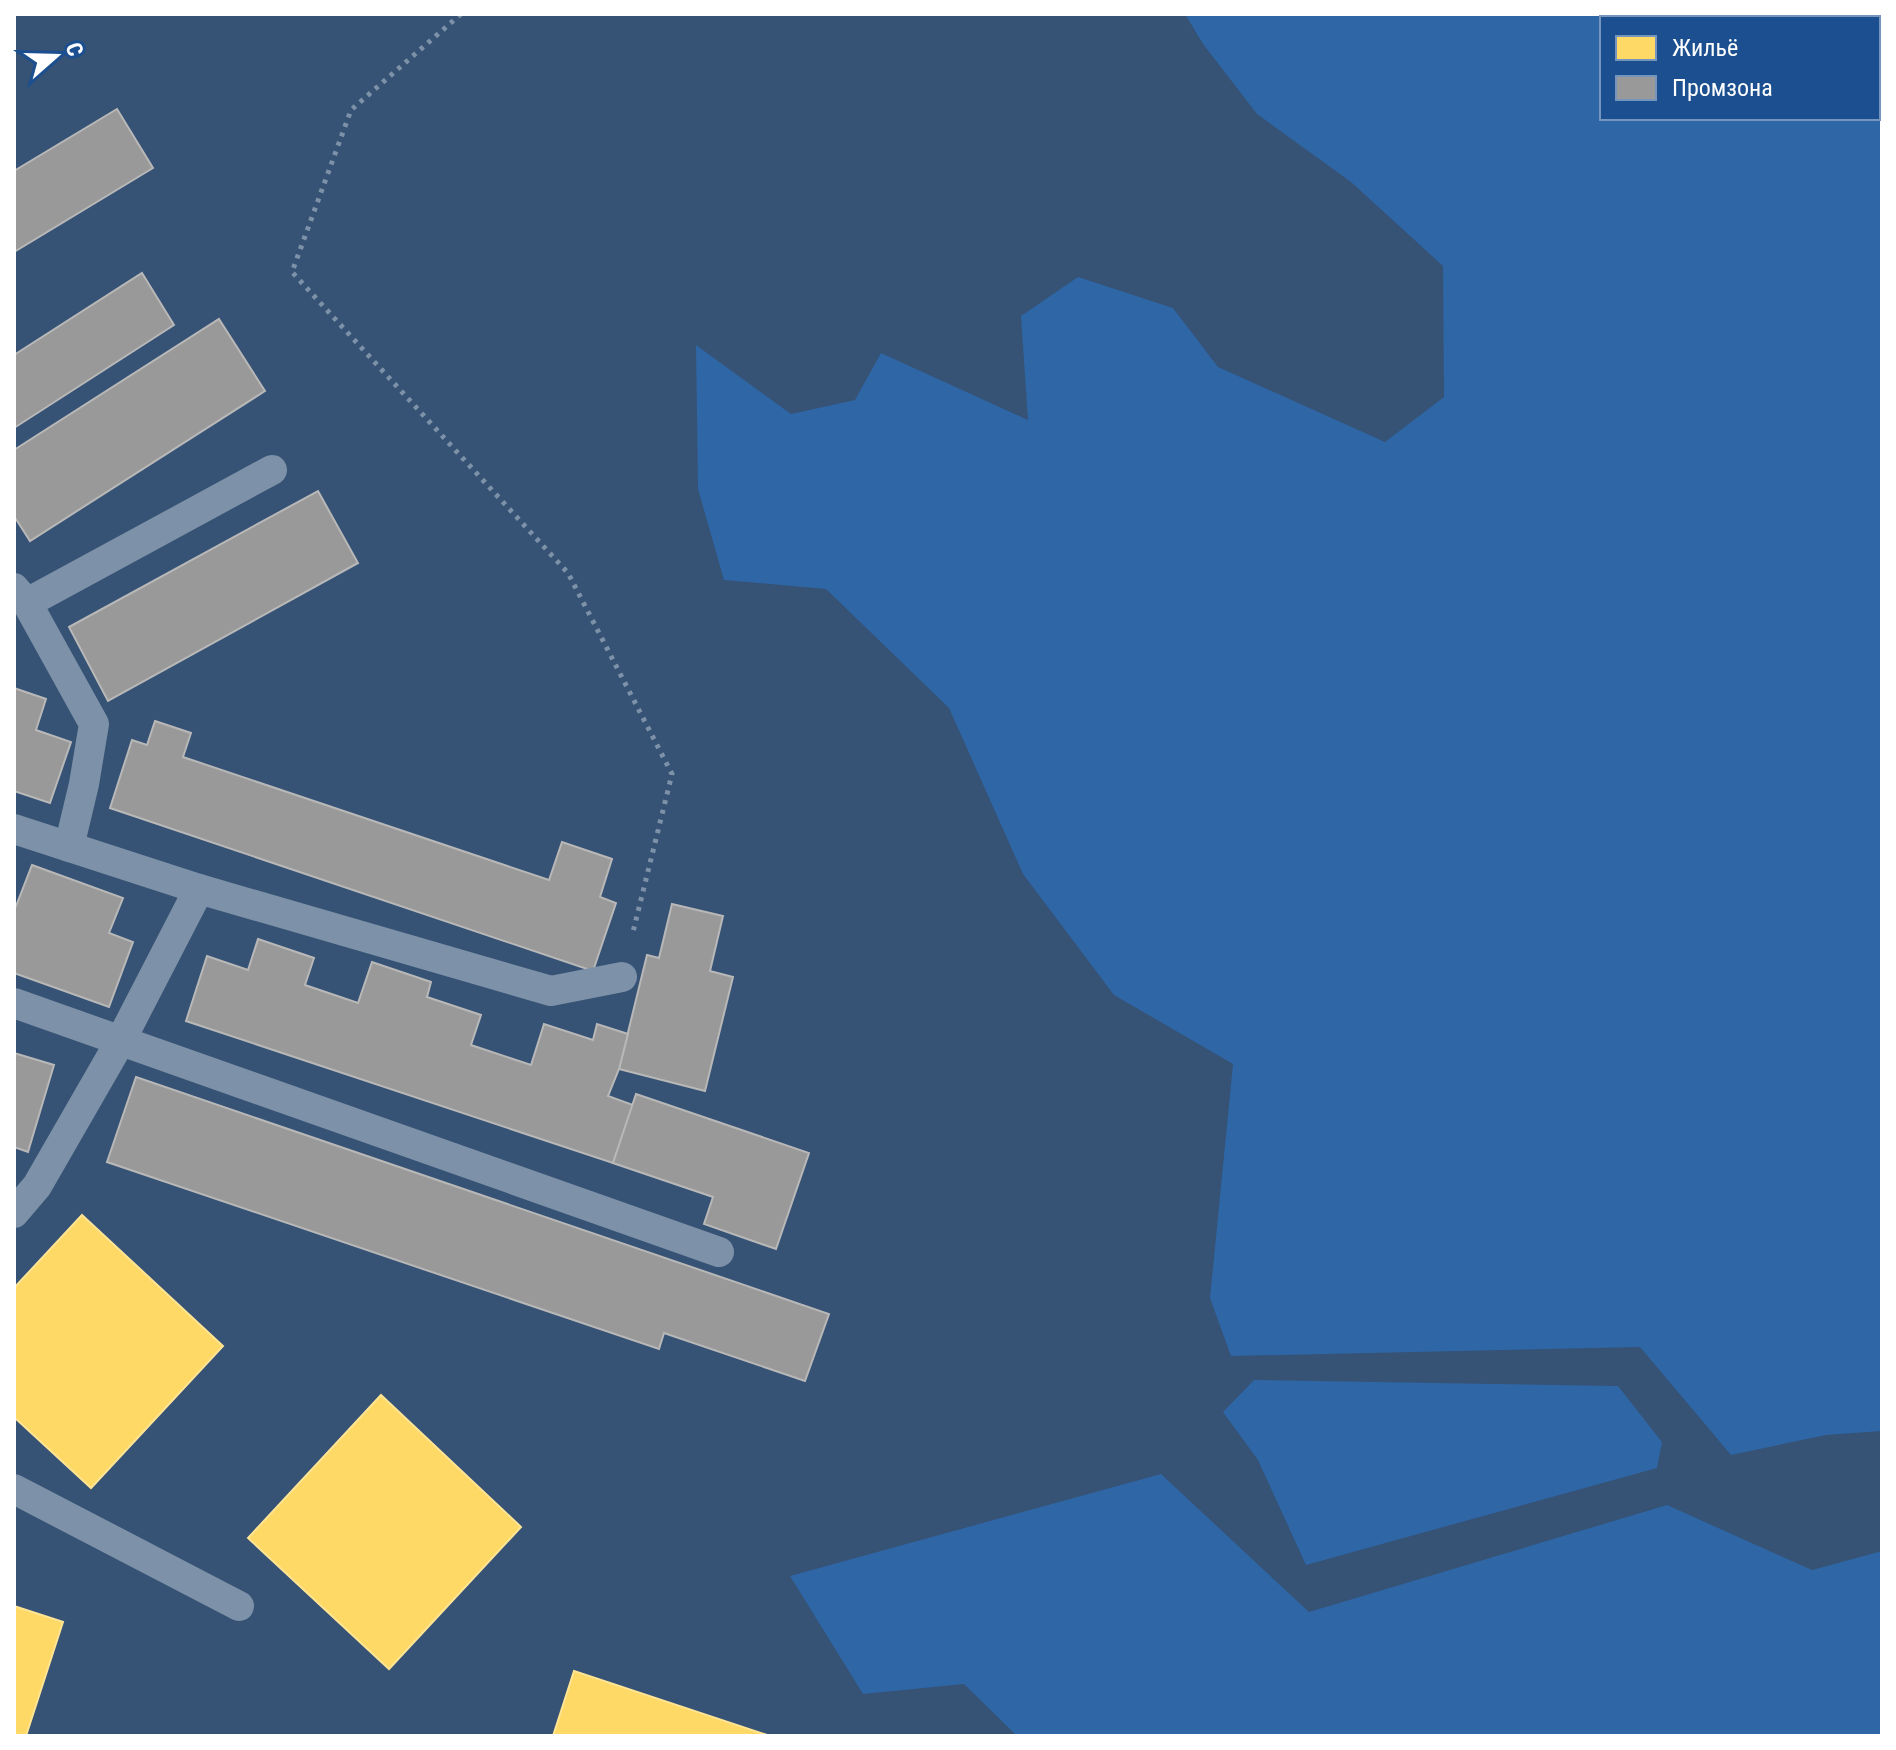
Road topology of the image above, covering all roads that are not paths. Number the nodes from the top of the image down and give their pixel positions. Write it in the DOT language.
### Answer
graph roads {
  1 [pos="272,470"];
  2 [pos="20,595"];
  3 [pos="14,829"];
  4 [pos="69,847"];
  5 [pos="199,889"];
  6 [pos="622,977"];
  7 [pos="14,1003"];
  8 [pos="121,1040"];
  9 [pos="14,1213"];
  10 [pos="719,1252"];
  11 [pos="14,1489"];
  12 [pos="239,1606"];
  1 -- 2 [label="lane"];
  2 -- 4 [label="lane"];
  3 -- 4 [label="lane"];
  4 -- 5 [label="lane"];
  5 -- 6 [label="lane"];
  5 -- 8 [label="lane"];
  7 -- 8 [label="lane"];
  8 -- 9 [label="lane"];
  8 -- 10 [label="lane"];
  11 -- 12 [label="lane"];
}
